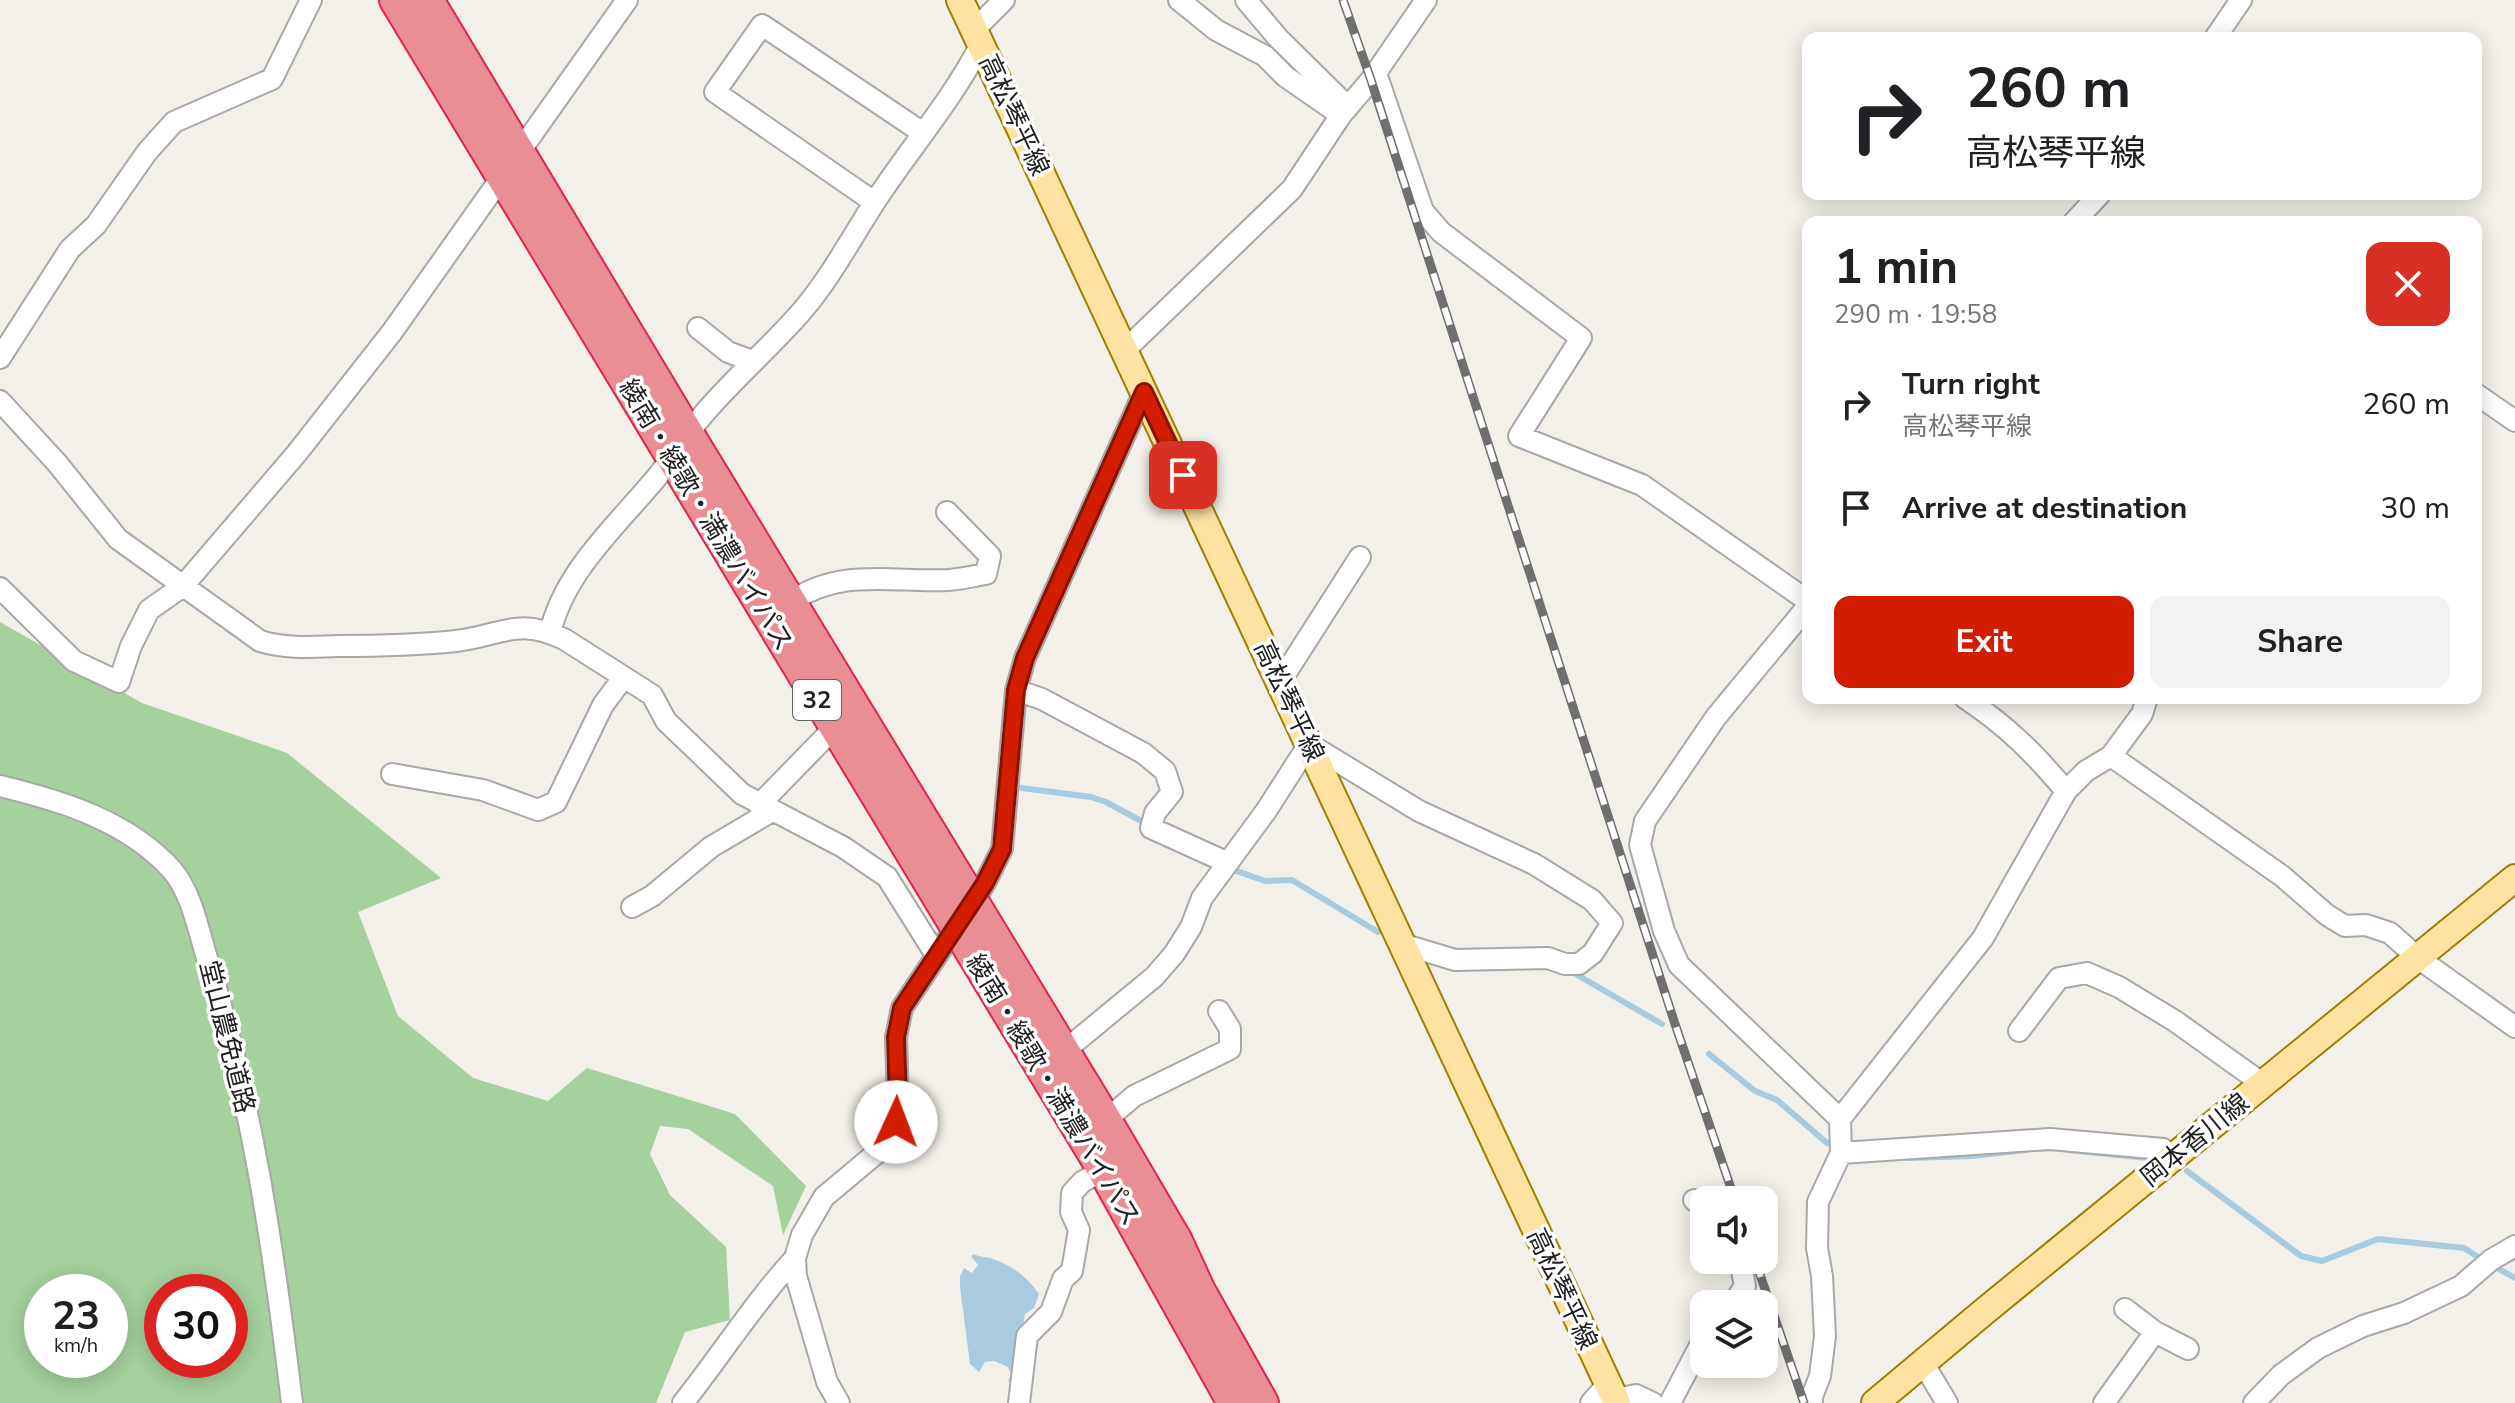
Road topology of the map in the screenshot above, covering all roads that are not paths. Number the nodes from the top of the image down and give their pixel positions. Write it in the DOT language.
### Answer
graph roads {
  1 [pos="311,0"];
  2 [pos="395,0"];
  3 [pos="428,0"];
  4 [pos="627,0"];
  5 [pos="960,0"];
  6 [pos="1004,0"];
  7 [pos="1179,0"];
  8 [pos="1246,0"];
  9 [pos="1426,0"];
  10 [pos="2241,0"];
  11 [pos="2219,32"];
  12 [pos="978,37"];
  13 [pos="1376,73"];
  14 [pos="1345,111"];
  15 [pos="923,133"];
  16 [pos="520,152"];
  17 [pos="502,177"];
  18 [pos="2094,200"];
  19 [pos="874,202"];
  20 [pos="2080,216"];
  21 [pos="698,328"];
  22 [pos="1124,351"];
  23 [pos="0,358"];
  24 [pos="752,361"];
  25 [pos="1144,392"];
  26 [pos="2482,398"];
  27 [pos="0,401"];
  28 [pos="2515,421"];
  29 [pos="680,446"];
  30 [pos="947,512"];
  31 [pos="1360,557"];
  32 [pos="183,586"];
  33 [pos="0,588"];
  34 [pos="1802,600"];
  35 [pos="790,602"];
  36 [pos="1802,611"];
  37 [pos="550,633"];
  38 [pos="623,678"];
  39 [pos="1280,682"];
  40 [pos="1016,690"];
  41 [pos="1974,704"];
  42 [pos="2145,704"];
  43 [pos="834,728"];
  44 [pos="1309,744"];
  45 [pos="2111,756"];
  46 [pos="392,774"];
  47 [pos="0,786"];
  48 [pos="2066,791"];
  49 [pos="765,808"];
  50 [pos="1226,862"];
  51 [pos="2515,878"];
  52 [pos="632,907"];
  53 [pos="964,914"];
  54 [pos="1402,944"];
  55 [pos="936,955"];
  56 [pos="2418,958"];
  57 [pos="1219,1011"];
  58 [pos="2515,1027"];
  59 [pos="2019,1031"];
  60 [pos="1063,1052"];
  61 [pos="2263,1084"];
  62 [pos="1840,1119"];
  63 [pos="1106,1120"];
  64 [pos="1841,1153"];
  65 [pos="2174,1157"];
  66 [pos="1103,1170"];
  67 [pos="2515,1246"];
  68 [pos="795,1258"];
  69 [pos="2125,1309"];
  70 [pos="2155,1332"];
  71 [pos="2188,1349"];
  72 [pos="1923,1363"];
  73 [pos="1690,1365"];
  74 [pos="1608,1398"];
  75 [pos="292,1403"];
  76 [pos="683,1403"];
  77 [pos="839,1403"];
  78 [pos="1019,1403"];
  79 [pos="1233,1403"];
  80 [pos="1263,1403"];
  81 [pos="1653,1403"];
  82 [pos="1670,1403"];
  83 [pos="1812,1403"];
  84 [pos="1875,1403"];
  85 [pos="1947,1403"];
  86 [pos="2104,1403"];
  87 [pos="2254,1403"];
  1 -- 23 [label="street"];
  2 -- 17 [label="highway, 綾南・綾歌・満濃バイパス / 32"];
  3 -- 16 [label="highway, 綾南・綾歌・満濃バイパス / 32"];
  4 -- 16 [label="street"];
  5 -- 12 [label="main road, 高松琴平線"];
  6 -- 12 [label="street"];
  7 -- 14 [label="street"];
  8 -- 14 [label="street"];
  9 -- 13 [label="street"];
  10 -- 11 [label="street"];
  12 -- 15 [label="street"];
  12 -- 22 [label="main road, 高松琴平線"];
  13 -- 14 [label="street"];
  13 -- 34 [label="street"];
  14 -- 22 [label="street"];
  15 -- 19 [label="street"];
  15 -- 19 [label="street"];
  16 -- 17 [label="street"];
  16 -- 29 [label="highway, 綾南・綾歌・満濃バイパス / 32"];
  17 -- 29 [label="highway, 綾南・綾歌・満濃バイパス / 32"];
  17 -- 32 [label="street"];
  18 -- 20 [label="street"];
  19 -- 24 [label="street"];
  21 -- 24 [label="street"];
  22 -- 25 [label="main road, 高松琴平線"];
  24 -- 29 [label="street"];
  25 -- 39 [label="main road, 高松琴平線"];
  25 -- 40 [label="street"];
  26 -- 28 [label="street"];
  27 -- 32 [label="street"];
  29 -- 35 [label="highway, 綾南・綾歌・満濃バイパス / 32"];
  29 -- 37 [label="street"];
  29 -- 43 [label="highway, 綾南・綾歌・満濃バイパス / 32"];
  30 -- 35 [label="street"];
  31 -- 39 [label="street"];
  32 -- 33 [label="street"];
  32 -- 37 [label="street"];
  35 -- 53 [label="highway, 綾南・綾歌・満濃バイパス / 32"];
  36 -- 62 [label="street"];
  37 -- 38 [label="street"];
  38 -- 46 [label="street"];
  38 -- 49 [label="street"];
  39 -- 44 [label="main road, 高松琴平線"];
  40 -- 50 [label="street"];
  40 -- 53 [label="street"];
  41 -- 48 [label="street"];
  42 -- 45 [label="street"];
  43 -- 49 [label="street"];
  43 -- 53 [label="highway, 綾南・綾歌・満濃バイパス / 32"];
  44 -- 50 [label="street"];
  44 -- 54 [label="main road, 高松琴平線"];
  44 -- 54 [label="street"];
  45 -- 48 [label="street"];
  45 -- 56 [label="street"];
  47 -- 75 [label="street, 堂山農免道路"];
  48 -- 62 [label="street"];
  49 -- 52 [label="street"];
  49 -- 55 [label="street"];
  50 -- 60 [label="street"];
  51 -- 56 [label="main road, 岡本香川線"];
  53 -- 55 [label="street"];
  53 -- 60 [label="highway, 綾南・綾歌・満濃バイパス / 32"];
  53 -- 66 [label="highway, 綾南・綾歌・満濃バイパス / 32"];
  54 -- 74 [label="main road, 高松琴平線"];
  55 -- 68 [label="street"];
  56 -- 58 [label="street"];
  56 -- 61 [label="main road, 岡本香川線"];
  57 -- 63 [label="street"];
  59 -- 61 [label="street"];
  60 -- 63 [label="highway, 綾南・綾歌・満濃バイパス / 32"];
  61 -- 65 [label="main road, 岡本香川線"];
  62 -- 64 [label="street"];
  63 -- 66 [label="street"];
  63 -- 80 [label="highway, 綾南・綾歌・満濃バイパス / 32"];
  64 -- 65 [label="street"];
  64 -- 83 [label="street"];
  65 -- 72 [label="main road, 岡本香川線"];
  66 -- 78 [label="street"];
  66 -- 79 [label="highway, 綾南・綾歌・満濃バイパス / 32"];
  67 -- 87 [label="street"];
  68 -- 76 [label="street"];
  68 -- 77 [label="street"];
  69 -- 70 [label="street"];
  70 -- 71 [label="street"];
  70 -- 86 [label="street"];
  72 -- 84 [label="main road, 岡本香川線"];
  72 -- 85 [label="street"];
  73 -- 82 [label="street"];
  74 -- 81 [label="street"];
}
